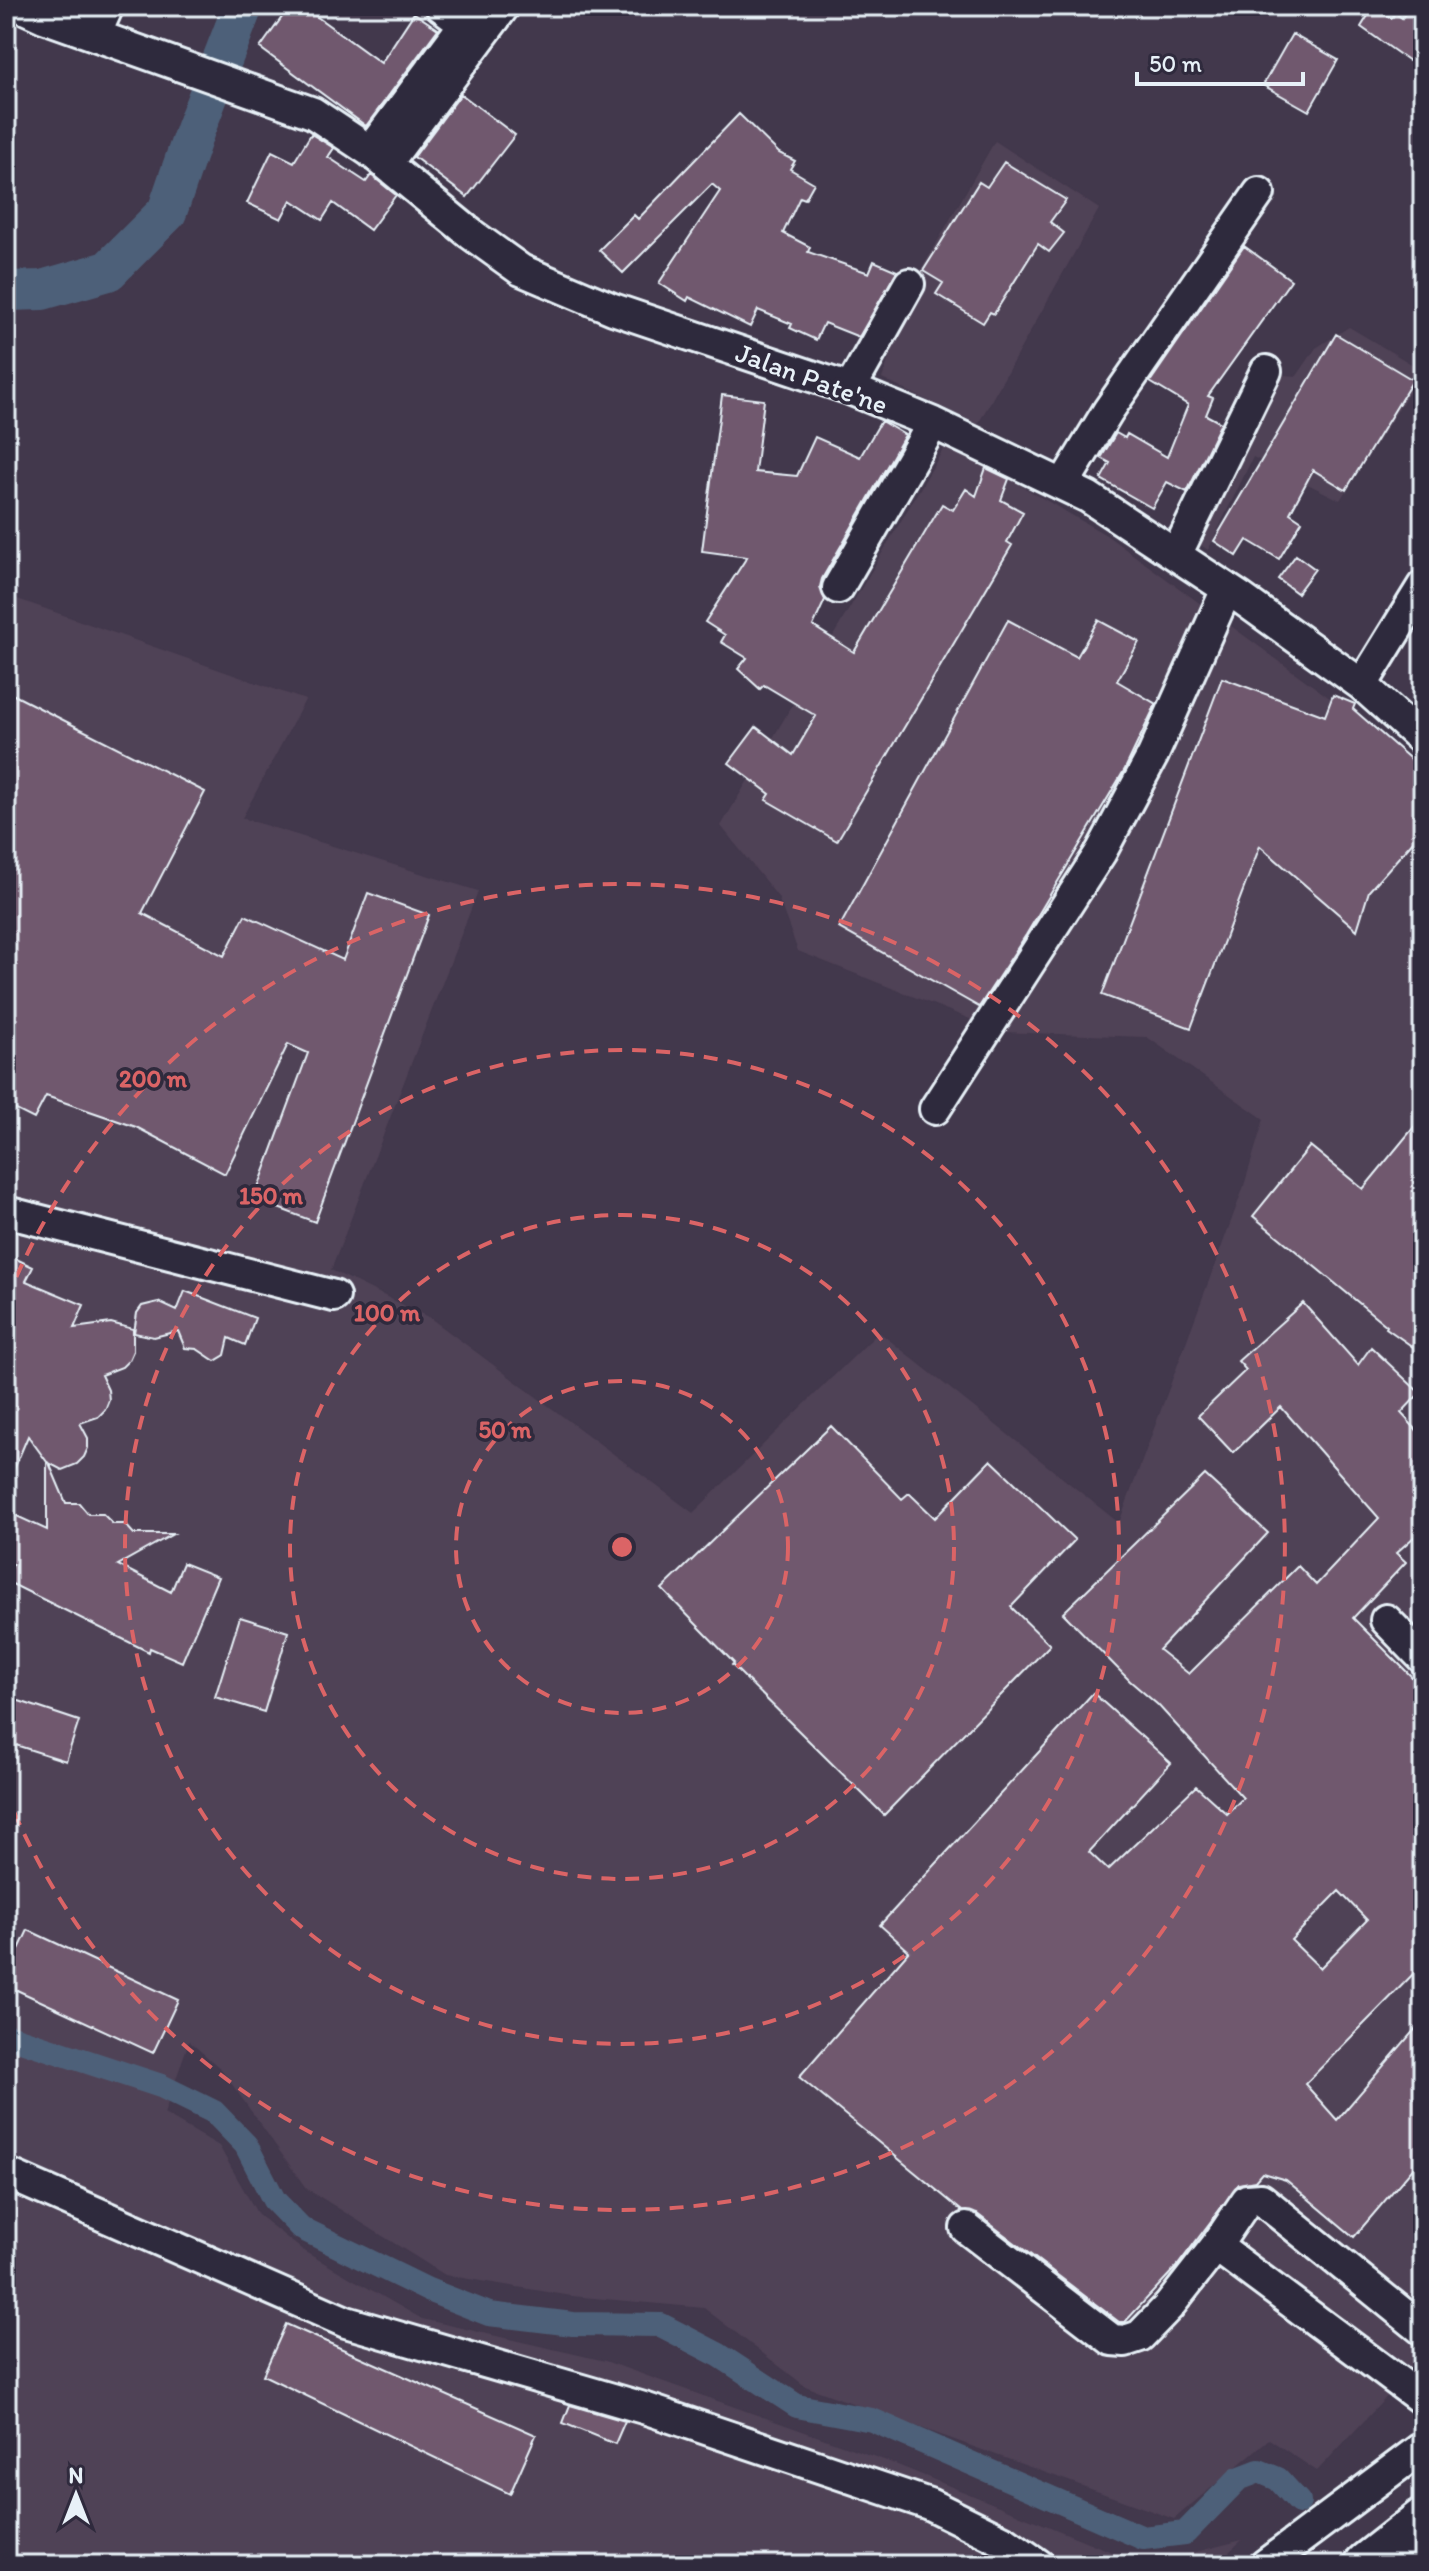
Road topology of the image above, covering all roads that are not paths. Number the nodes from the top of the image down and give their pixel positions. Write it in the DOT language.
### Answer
graph roads {
  1 [pos="20,6"];
  2 [pos="108,6"];
  3 [pos="504,6"];
  4 [pos="461,12"];
  5 [pos="95,35"];
  6 [pos="378,158"];
  7 [pos="1259,193"];
  8 [pos="909,284"];
  9 [pos="1266,371"];
  10 [pos="850,389"];
  11 [pos="933,423"];
  12 [pos="1063,485"];
  13 [pos="1176,555"];
  14 [pos="1423,586"];
  15 [pos="838,588"];
  16 [pos="1227,589"];
  17 [pos="1362,685"];
  18 [pos="1423,740"];
  19 [pos="935,1109"];
  20 [pos="6,1212"];
  21 [pos="334,1296"];
  22 [pos="1386,1620"];
  23 [pos="1423,1658"];
  24 [pos="6,2173"];
  25 [pos="966,2228"];
  26 [pos="1216,2246"];
  27 [pos="1423,2330"];
  28 [pos="1423,2400"];
  29 [pos="1423,2447"];
  30 [pos="1423,2521"];
  31 [pos="1039,2565"];
  32 [pos="1265,2565"];
  33 [pos="1367,2565"];
  1 -- 5 [label="street, Jalan Pate'ne"];
  2 -- 5 [label="street"];
  3 -- 6 [label="street"];
  4 -- 6 [label="street"];
  5 -- 6 [label="street, Jalan Pate'ne"];
  6 -- 10 [label="street, Jalan Pate'ne"];
  7 -- 12 [label="street"];
  8 -- 10 [label="street"];
  9 -- 13 [label="street"];
  10 -- 11 [label="street, Jalan Pate'ne"];
  11 -- 12 [label="street, Jalan Pate'ne"];
  11 -- 15 [label="street"];
  12 -- 13 [label="street, Jalan Pate'ne"];
  13 -- 16 [label="street, Jalan Pate'ne"];
  14 -- 17 [label="street"];
  16 -- 17 [label="street, Jalan Pate'ne"];
  16 -- 19 [label="street"];
  17 -- 18 [label="street, Jalan Pate'ne"];
  20 -- 21 [label="street"];
  22 -- 23 [label="street"];
  24 -- 31 [label="street"];
  25 -- 26 [label="street"];
  26 -- 27 [label="street"];
  26 -- 28 [label="street"];
  29 -- 32 [label="street"];
  30 -- 33 [label="highway"];
}
